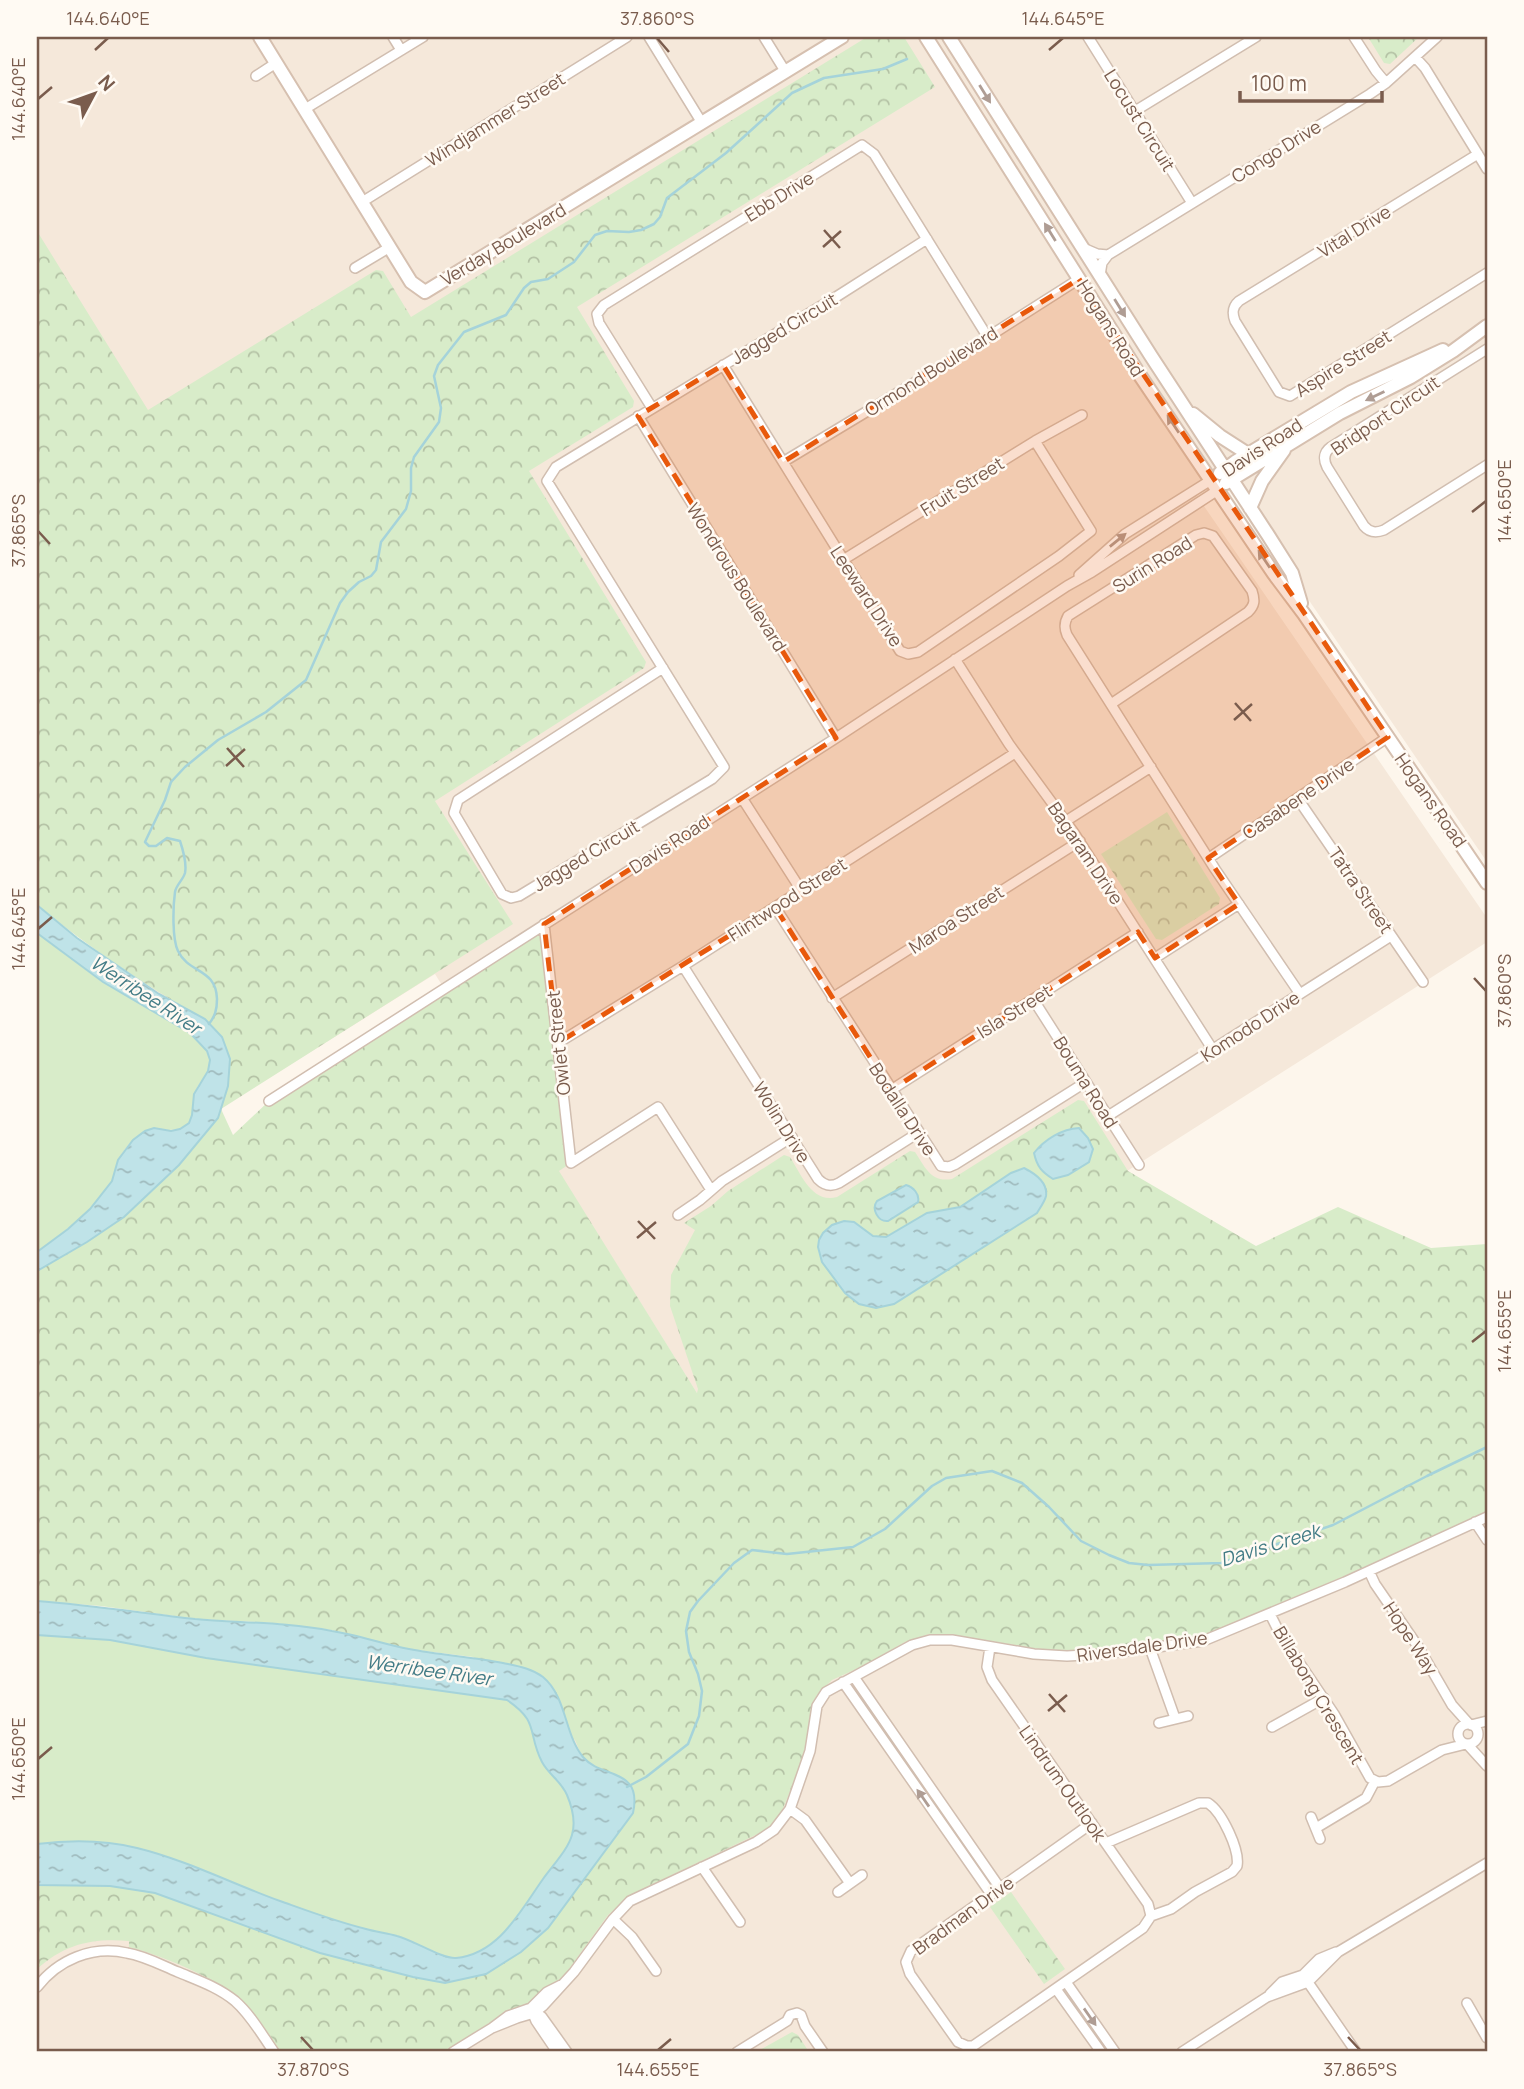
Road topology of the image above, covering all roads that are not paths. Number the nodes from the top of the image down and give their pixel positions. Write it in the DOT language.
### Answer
graph roads {
  1 [pos="260,37"];
  2 [pos="393,37"];
  3 [pos="423,37"];
  4 [pos="627,37"];
  5 [pos="649,37"];
  6 [pos="764,37"];
  7 [pos="842,37"];
  8 [pos="926,37"];
  9 [pos="949,37"];
  10 [pos="1088,37"];
  11 [pos="1256,37"];
  12 [pos="1354,37"];
  13 [pos="1437,37"];
  14 [pos="401,50"];
  15 [pos="1415,57"];
  16 [pos="276,63"];
  17 [pos="785,71"];
  18 [pos="256,76"];
  19 [pos="1386,83"];
  20 [pos="305,109"];
  21 [pos="1135,111"];
  22 [pos="702,122"];
  23 [pos="1478,154"];
  24 [pos="1487,169"];
  25 [pos="362,202"];
  26 [pos="1192,203"];
  27 [pos="927,239"];
  28 [pos="390,247"];
  29 [pos="1083,248"];
  30 [pos="1108,255"];
  31 [pos="355,268"];
  32 [pos="1487,273"];
  33 [pos="1100,276"];
  34 [pos="1080,279"];
  35 [pos="1233,310"];
  36 [pos="1487,326"];
  37 [pos="1475,334"];
  38 [pos="987,336"];
  39 [pos="1486,354"];
  40 [pos="723,365"];
  41 [pos="1185,407"];
  42 [pos="652,408"];
  43 [pos="1082,415"];
  44 [pos="638,416"];
  45 [pos="1035,441"];
  46 [pos="1286,447"];
  47 [pos="1248,454"];
  48 [pos="783,462"];
  49 [pos="1487,465"];
  50 [pos="1228,475"];
  51 [pos="1214,485"];
  52 [pos="1250,508"];
  53 [pos="843,560"];
  54 [pos="1304,614"];
  55 [pos="955,659"];
  56 [pos="663,668"];
  57 [pos="1111,704"];
  58 [pos="1388,737"];
  59 [pos="836,738"];
  60 [pos="1015,753"];
  61 [pos="1151,767"];
  62 [pos="742,798"];
  63 [pos="1298,799"];
  64 [pos="1066,821"];
  65 [pos="1080,841"];
  66 [pos="1209,858"];
  67 [pos="1485,875"];
  68 [pos="802,890"];
  69 [pos="1239,904"];
  70 [pos="775,907"];
  71 [pos="544,924"];
  72 [pos="1138,932"];
  73 [pos="1391,936"];
  74 [pos="1155,958"];
  75 [pos="683,966"];
  76 [pos="1423,982"];
  77 [pos="1300,994"];
  78 [pos="832,998"];
  79 [pos="1034,999"];
  80 [pos="558,1043"];
  81 [pos="1213,1050"];
  82 [pos="1086,1082"];
  83 [pos="891,1090"];
  84 [pos="269,1101"];
  85 [pos="1108,1116"];
  86 [pos="918,1133"];
  87 [pos="792,1137"];
  88 [pos="1139,1165"];
  89 [pos="711,1190"];
  90 [pos="678,1214"];
  91 [pos="1487,1517"];
  92 [pos="1475,1522"];
  93 [pos="1487,1540"];
  94 [pos="1369,1571"];
  95 [pos="1270,1614"];
  96 [pos="990,1647"];
  97 [pos="1150,1648"];
  98 [pos="854,1677"];
  99 [pos="843,1682"];
  100 [pos="1324,1698"];
  101 [pos="1452,1704"];
  102 [pos="1188,1716"];
  103 [pos="1175,1718"];
  104 [pos="1158,1723"];
  105 [pos="1487,1723"];
  106 [pos="1470,1724"];
  107 [pos="1272,1727"];
  108 [pos="1459,1731"];
  109 [pos="1478,1736"];
  110 [pos="1466,1744"];
  111 [pos="900,1745"];
  112 [pos="1442,1749"];
  113 [pos="891,1751"];
  114 [pos="1487,1765"];
  115 [pos="1375,1781"];
  116 [pos="790,1809"];
  117 [pos="1311,1817"];
  118 [pos="1092,1823"];
  119 [pos="958,1828"];
  120 [pos="1316,1828"];
  121 [pos="949,1835"];
  122 [pos="1320,1839"];
  123 [pos="1105,1843"];
  124 [pos="1487,1863"];
  125 [pos="702,1867"];
  126 [pos="862,1875"];
  127 [pos="849,1882"];
  128 [pos="1000,1888"];
  129 [pos="838,1892"];
  130 [pos="991,1894"];
  131 [pos="1151,1916"];
  132 [pos="613,1919"];
  133 [pos="740,1922"];
  134 [pos="656,1971"];
  135 [pos="1305,1979"];
  136 [pos="1066,1982"];
  137 [pos="37,1987"];
  138 [pos="1056,1989"];
  139 [pos="1466,2003"];
  140 [pos="533,2011"];
  141 [pos="1483,2019"];
  142 [pos="1487,2038"];
  143 [pos="274,2052"];
  144 [pos="453,2052"];
  145 [pos="557,2052"];
  146 [pos="567,2052"];
  147 [pos="737,2052"];
  148 [pos="823,2052"];
  149 [pos="1101,2052"];
  150 [pos="1115,2052"];
  151 [pos="1182,2052"];
  152 [pos="1356,2052"];
  1 -- 16 [label="street, Verday Boulevard"];
  2 -- 14 [label="street"];
  3 -- 14 [label="street"];
  4 -- 25 [label="street, Windjammer Street"];
  5 -- 22 [label="street"];
  6 -- 17 [label="street"];
  7 -- 17 [label="street, Verday Boulevard"];
  34 -- 8 [label="street, Hogans Road, one-way"];
  9 -- 29 [label="street, Hogans Road, one-way"];
  10 -- 21 [label="street, Locust Circuit"];
  11 -- 21 [label="street"];
  12 -- 19 [label="street"];
  13 -- 15 [label="street, Congo Drive"];
  14 -- 20 [label="street"];
  15 -- 19 [label="street, Congo Drive"];
  15 -- 23 [label="street"];
  16 -- 18 [label="street"];
  16 -- 20 [label="street, Verday Boulevard"];
  17 -- 22 [label="street, Verday Boulevard"];
  19 -- 26 [label="street, Congo Drive"];
  20 -- 25 [label="street, Verday Boulevard"];
  21 -- 26 [label="street, Locust Circuit"];
  22 -- 28 [label="street, Verday Boulevard"];
  23 -- 24 [label="street"];
  23 -- 35 [label="street, Vital Drive"];
  25 -- 28 [label="street, Verday Boulevard"];
  26 -- 30 [label="street, Congo Drive"];
  27 -- 38 [label="street, Ebb Drive"];
  27 -- 40 [label="street, Jagged Circuit"];
  27 -- 42 [label="street, Ebb Drive"];
  28 -- 31 [label="street"];
  29 -- 30 [label="street"];
  29 -- 33 [label="street, Hogans Road"];
  30 -- 33 [label="street"];
  32 -- 35 [label="street, Aspire Street"];
  33 -- 41 [label="street, Hogans Road, one-way"];
  34 -- 38 [label="street, Ormond Boulevard"];
  51 -- 34 [label="street, Hogans Road, one-way"];
  36 -- 37 [label="street, Davis Road"];
  37 -- 46 [label="street, Davis Road, one-way"];
  37 -- 47 [label="street, Davis Road"];
  38 -- 48 [label="street, Ormond Boulevard"];
  39 -- 49 [label="street, Bridport Circuit"];
  40 -- 42 [label="street, Jagged Circuit"];
  40 -- 48 [label="street, Leeward Drive"];
  41 -- 47 [label="street"];
  41 -- 50 [label="street, Hogans Road"];
  42 -- 44 [label="street, Jagged Circuit"];
  43 -- 45 [label="street, Fruit Street"];
  44 -- 56 [label="street, Jagged Circuit"];
  44 -- 59 [label="street, Wondrous Boulevard"];
  45 -- 53 [label="street, Fruit Street"];
  45 -- 53 [label="street, Leeward Drive"];
  46 -- 50 [label="street, Davis Road"];
  46 -- 52 [label="street"];
  47 -- 50 [label="street, Davis Road"];
  48 -- 53 [label="street, Leeward Drive"];
  50 -- 51 [label="street, Davis Road"];
  50 -- 52 [label="street, Hogans Road"];
  54 -- 51 [label="street, Hogans Road, one-way"];
  51 -- 55 [label="street, Davis Road"];
  52 -- 54 [label="street, Hogans Road"];
  54 -- 58 [label="street, Hogans Road"];
  55 -- 59 [label="street, Davis Road"];
  55 -- 60 [label="street, Bagaram Drive"];
  56 -- 56 [label="street, Jagged Circuit"];
  57 -- 57 [label="street, Surin Road"];
  57 -- 61 [label="street, Surin Road"];
  58 -- 63 [label="street, Casabene Drive"];
  58 -- 67 [label="street, Hogans Road"];
  59 -- 62 [label="street, Davis Road"];
  60 -- 64 [label="street, Bagaram Drive"];
  60 -- 68 [label="street, Flintwood Street"];
  61 -- 64 [label="street"];
  61 -- 66 [label="street, Surin Road"];
  62 -- 68 [label="street"];
  62 -- 71 [label="street, Davis Road"];
  63 -- 66 [label="street, Casabene Drive"];
  63 -- 73 [label="street, Tatra Street"];
  64 -- 65 [label="street, Bagaram Drive"];
  65 -- 72 [label="street, Bagaram Drive"];
  65 -- 78 [label="street, Maroa Street"];
  66 -- 69 [label="street, Surin Road"];
  68 -- 70 [label="street, Flintwood Street"];
  69 -- 74 [label="street"];
  69 -- 77 [label="street, Surin Road"];
  70 -- 75 [label="street, Flintwood Street"];
  70 -- 78 [label="street, Bodalla Drive"];
  71 -- 80 [label="street, Owlet Street"];
  71 -- 84 [label="street, Davis Road"];
  72 -- 74 [label="street, Bagaram Drive"];
  72 -- 79 [label="street, Isla Street"];
  73 -- 76 [label="street, Tatra Street"];
  73 -- 77 [label="street, Komodo Drive"];
  74 -- 81 [label="street, Bagaram Drive"];
  75 -- 80 [label="street, Flintwood Street"];
  75 -- 87 [label="street, Wolin Drive"];
  77 -- 81 [label="street, Komodo Drive"];
  78 -- 83 [label="street, Bodalla Drive"];
  79 -- 82 [label="street, Bouma Road"];
  79 -- 83 [label="street, Isla Street"];
  80 -- 89 [label="street, Owlet Street"];
  81 -- 85 [label="street, Komodo Drive"];
  82 -- 85 [label="street, Bouma Road"];
  82 -- 86 [label="street, Bodalla Drive"];
  83 -- 86 [label="street, Bodalla Drive"];
  85 -- 88 [label="street, Bouma Road"];
  86 -- 87 [label="street, Wolin Drive"];
  87 -- 89 [label="street"];
  89 -- 90 [label="street"];
  91 -- 92 [label="street, Riversdale Drive"];
  92 -- 93 [label="street"];
  92 -- 94 [label="street, Riversdale Drive"];
  94 -- 95 [label="street, Riversdale Drive"];
  94 -- 101 [label="street, Hope Way"];
  95 -- 97 [label="street, Riversdale Drive"];
  95 -- 100 [label="street, Billabong Crescent"];
  96 -- 97 [label="street, Riversdale Drive"];
  96 -- 98 [label="street, Riversdale Drive"];
  96 -- 118 [label="street, Lindrum Outlook"];
  97 -- 103 [label="street"];
  98 -- 99 [label="street, Riversdale Drive"];
  98 -- 111 [label="street"];
  99 -- 113 [label="street"];
  99 -- 116 [label="street, Riversdale Drive"];
  100 -- 107 [label="street"];
  100 -- 115 [label="street, Billabong Crescent"];
  101 -- 106 [label="street, Hope Way"];
  101 -- 108 [label="street, Hope Way"];
  102 -- 103 [label="street"];
  103 -- 104 [label="street"];
  105 -- 106 [label="street"];
  105 -- 109 [label="street"];
  106 -- 108 [label="street"];
  106 -- 109 [label="street"];
  108 -- 110 [label="street"];
  108 -- 112 [label="street, Billabong Crescent"];
  109 -- 110 [label="street"];
  109 -- 114 [label="street"];
  110 -- 112 [label="street, Billabong Crescent"];
  110 -- 114 [label="street"];
  111 -- 113 [label="street"];
  111 -- 119 [label="street"];
  112 -- 115 [label="street, Billabong Crescent"];
  121 -- 113 [label="street, one-way"];
  115 -- 120 [label="street"];
  116 -- 125 [label="street, Riversdale Drive"];
  116 -- 127 [label="street"];
  117 -- 120 [label="street"];
  118 -- 123 [label="street, Lindrum Outlook"];
  118 -- 128 [label="street, Bradman Drive"];
  119 -- 121 [label="street"];
  119 -- 128 [label="street"];
  120 -- 122 [label="street"];
  121 -- 130 [label="street"];
  123 -- 131 [label="street, Lindrum Outlook"];
  123 -- 131 [label="street, Bradman Drive"];
  124 -- 135 [label="street"];
  125 -- 132 [label="street, Riversdale Drive"];
  125 -- 133 [label="street"];
  126 -- 127 [label="street"];
  127 -- 129 [label="street"];
  128 -- 130 [label="street, Bradman Drive"];
  130 -- 138 [label="street, Bradman Drive"];
  131 -- 136 [label="street, Bradman Drive"];
  132 -- 134 [label="street"];
  132 -- 140 [label="street, Riversdale Drive"];
  135 -- 151 [label="street"];
  135 -- 152 [label="street"];
  136 -- 138 [label="street, Bradman Drive"];
  136 -- 150 [label="street, one-way"];
  137 -- 143 [label="street"];
  138 -- 149 [label="street"];
  139 -- 141 [label="street"];
  140 -- 144 [label="street, Riversdale Drive"];
  140 -- 145 [label="street"];
  140 -- 146 [label="street"];
  141 -- 142 [label="street"];
  147 -- 148 [label="street"];
}
